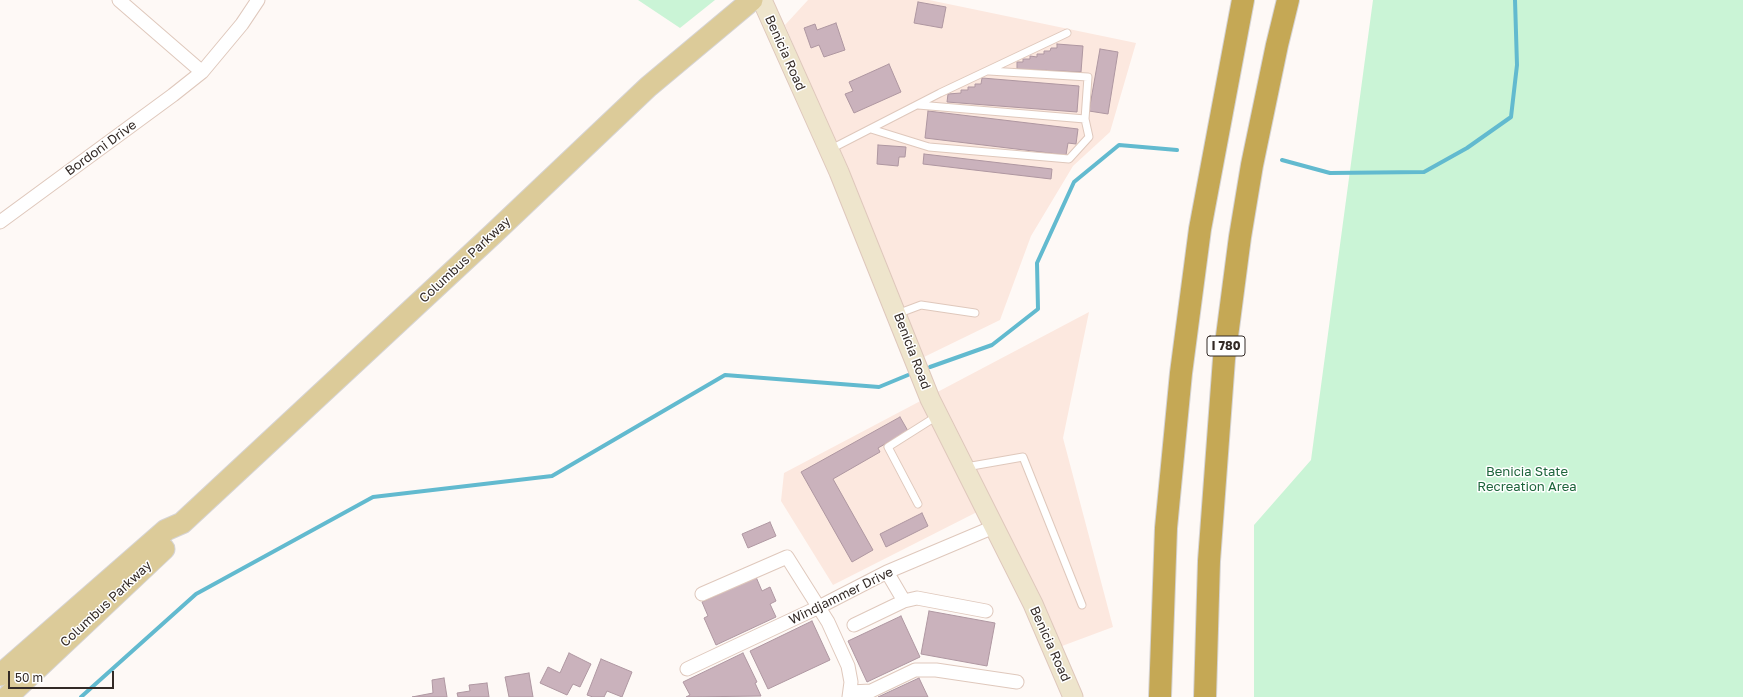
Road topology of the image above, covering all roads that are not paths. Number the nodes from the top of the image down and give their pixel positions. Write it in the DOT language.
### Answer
graph roads {
  1 [pos="119,0"];
  2 [pos="258,0"];
  3 [pos="752,0"];
  4 [pos="762,0"];
  5 [pos="1243,0"];
  6 [pos="1288,0"];
  7 [pos="1067,33"];
  8 [pos="989,71"];
  9 [pos="202,72"];
  10 [pos="918,105"];
  11 [pos="1085,120"];
  12 [pos="871,129"];
  13 [pos="829,150"];
  14 [pos="0,222"];
  15 [pos="975,313"];
  16 [pos="897,314"];
  17 [pos="939,415"];
  18 [pos="966,467"];
  19 [pos="918,504"];
  20 [pos="182,523"];
  21 [pos="996,526"];
  22 [pos="887,572"];
  23 [pos="702,594"];
  24 [pos="904,601"];
  25 [pos="1082,605"];
  26 [pos="818,607"];
  27 [pos="986,611"];
  28 [pos="854,625"];
  29 [pos="687,669"];
  30 [pos="0,675"];
  31 [pos="1018,682"];
  32 [pos="849,695"];
  33 [pos="7,697"];
  34 [pos="1074,697"];
  35 [pos="1160,697"];
  36 [pos="1205,697"];
  1 -- 9 [label="street"];
  2 -- 9 [label="street, Bordoni Drive"];
  3 -- 20 [label="main road, Columbus Parkway"];
  4 -- 13 [label="main road, Benicia Road"];
  5 -- 35 [label="highway"];
  6 -- 36 [label="highway, I 780"];
  7 -- 8 [label="lane"];
  8 -- 10 [label="lane"];
  8 -- 11 [label="lane"];
  9 -- 14 [label="street, Bordoni Drive"];
  10 -- 11 [label="lane"];
  10 -- 12 [label="lane"];
  11 -- 12 [label="lane"];
  12 -- 13 [label="lane"];
  13 -- 16 [label="main road, Benicia Road"];
  15 -- 16 [label="lane"];
  16 -- 17 [label="main road, Benicia Road"];
  17 -- 18 [label="main road, Benicia Road"];
  17 -- 19 [label="lane"];
  18 -- 21 [label="main road, Benicia Road"];
  18 -- 25 [label="lane"];
  20 -- 30 [label="main road, Columbus Parkway"];
  20 -- 33 [label="main road, Columbus Parkway"];
  21 -- 22 [label="street, Windjammer Drive"];
  21 -- 34 [label="main road, Benicia Road"];
  22 -- 24 [label="street"];
  22 -- 26 [label="street, Windjammer Drive"];
  23 -- 26 [label="street"];
  24 -- 27 [label="street"];
  24 -- 28 [label="street"];
  26 -- 29 [label="street, Windjammer Drive"];
  26 -- 32 [label="street"];
  31 -- 32 [label="street"];
}
